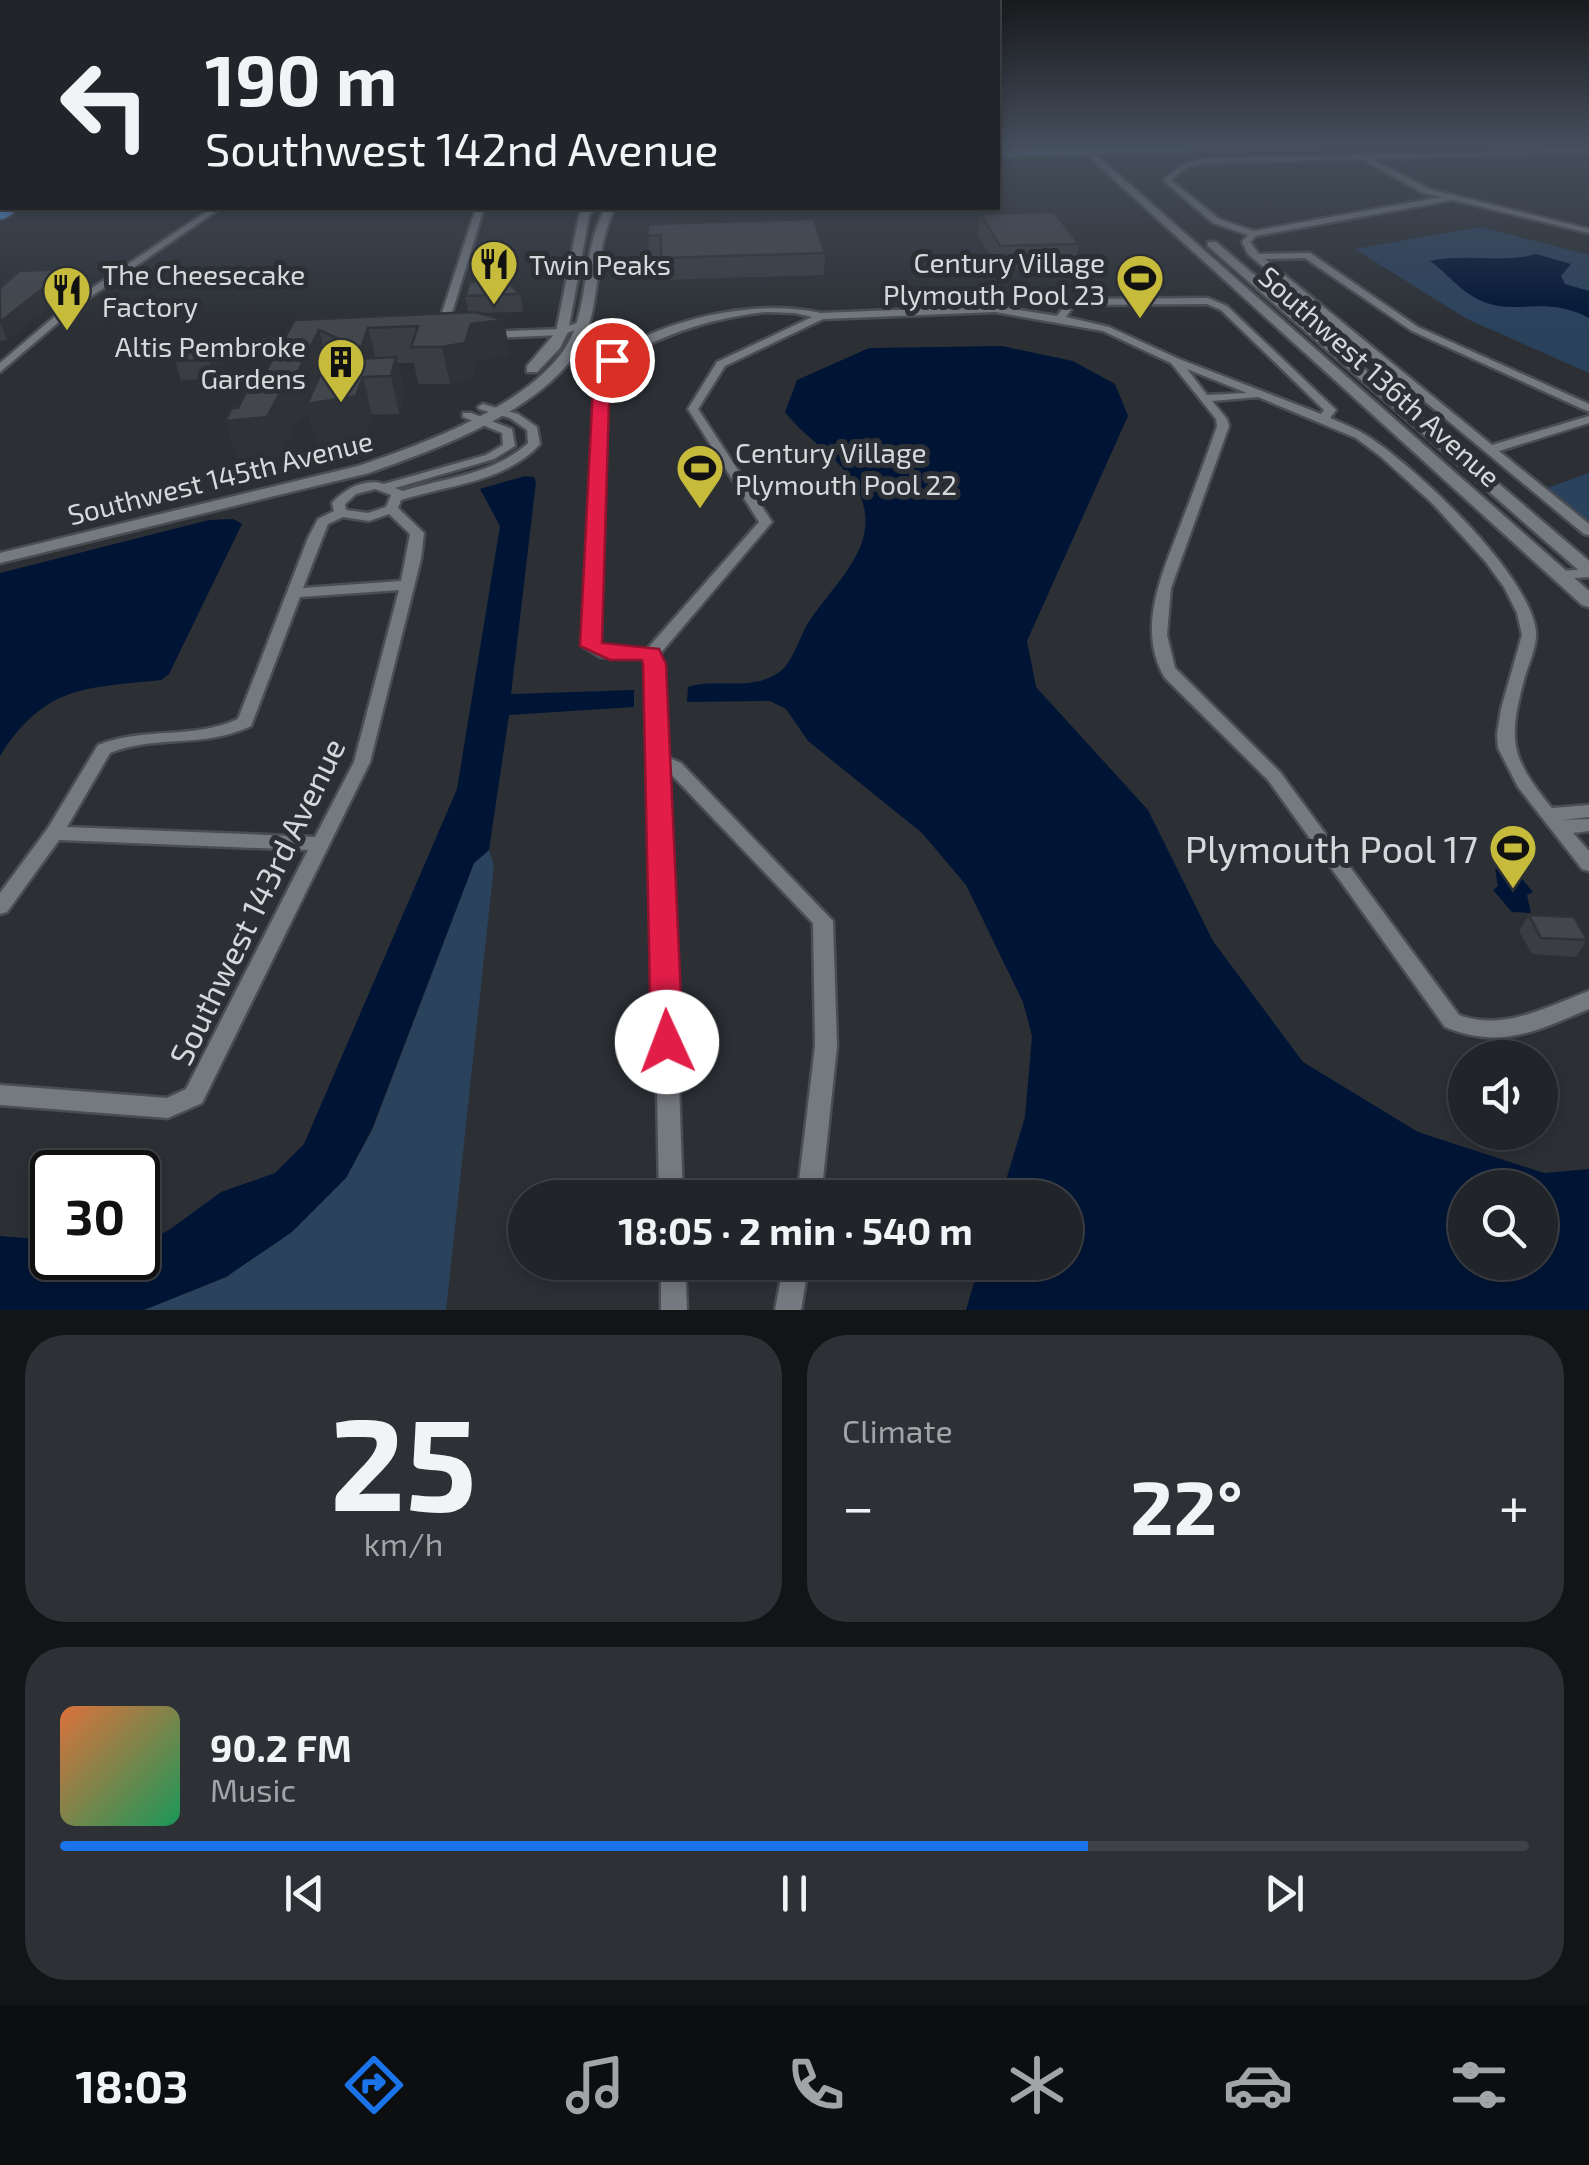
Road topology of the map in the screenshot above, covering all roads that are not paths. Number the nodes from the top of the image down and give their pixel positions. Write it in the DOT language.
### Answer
graph roads {
  1 [pos="1155,205"];
  2 [pos="1159,205"];
  3 [pos="1197,205"];
  4 [pos="1413,205"];
  5 [pos="1482,205"];
  6 [pos="214,210"];
  7 [pos="479,210"];
  8 [pos="588,210"];
  9 [pos="609,210"];
  10 [pos="1589,231"];
  11 [pos="1253,234"];
  12 [pos="1257,256"];
  13 [pos="821,316"];
  14 [pos="1060,319"];
  15 [pos="582,324"];
  16 [pos="562,332"];
  17 [pos="478,335"];
  18 [pos="445,336"];
  19 [pos="462,336"];
  20 [pos="426,337"];
  21 [pos="314,342"];
  22 [pos="232,345"];
  23 [pos="1175,361"];
  24 [pos="0,369"];
  25 [pos="1264,396"];
  26 [pos="1202,398"];
  27 [pos="1589,408"];
  28 [pos="483,413"];
  29 [pos="1589,418"];
  30 [pos="1323,419"];
  31 [pos="1490,450"];
  32 [pos="388,486"];
  33 [pos="395,503"];
  34 [pos="341,513"];
  35 [pos="1589,531"];
  36 [pos="0,546"];
  37 [pos="0,558"];
  38 [pos="1589,571"];
  39 [pos="1560,575"];
  40 [pos="408,584"];
  41 [pos="294,593"];
  42 [pos="1589,601"];
  43 [pos="651,654"];
  44 [pos="659,760"];
  45 [pos="1589,811"];
  46 [pos="1553,821"];
  47 [pos="1589,825"];
  48 [pos="54,833"];
  49 [pos="321,844"];
  50 [pos="1586,855"];
  51 [pos="0,907"];
  52 [pos="1589,1000"];
  53 [pos="0,1095"];
  54 [pos="671,1180"];
  55 [pos="811,1180"];
  56 [pos="673,1280"];
  57 [pos="794,1280"];
  58 [pos="674,1310"];
  59 [pos="788,1310"];
  1 -- 39 [label="street, Southwest 136th Avenue"];
  2 -- 38 [label="street, Southwest 136th Avenue"];
  3 -- 11 [label="street"];
  4 -- 11 [label="street"];
  5 -- 10 [label="street"];
  6 -- 24 [label="street"];
  7 -- 18 [label="street"];
  8 -- 16 [label="street"];
  9 -- 15 [label="street, Southwest 145th Avenue"];
  11 -- 12 [label="street"];
  12 -- 27 [label="street"];
  12 -- 31 [label="street"];
  13 -- 14 [label="street"];
  13 -- 43 [label="street"];
  13 -- 43 [label="street"];
  14 -- 23 [label="street"];
  14 -- 30 [label="street"];
  15 -- 16 [label="street"];
  15 -- 28 [label="street, Southwest 145th Avenue"];
  16 -- 17 [label="street"];
  16 -- 28 [label="street, Southwest 145th Avenue"];
  18 -- 19 [label="street"];
  18 -- 20 [label="street"];
  21 -- 22 [label="street"];
  23 -- 25 [label="street"];
  23 -- 26 [label="street"];
  25 -- 26 [label="street"];
  25 -- 30 [label="street"];
  26 -- 52 [label="street"];
  28 -- 32 [label="street"];
  28 -- 33 [label="street"];
  28 -- 36 [label="street, Southwest 145th Avenue"];
  28 -- 37 [label="street, Southwest 145th Avenue"];
  29 -- 31 [label="street"];
  30 -- 46 [label="street"];
  31 -- 35 [label="street"];
  32 -- 33 [label="street"];
  32 -- 34 [label="street"];
  33 -- 34 [label="street"];
  33 -- 40 [label="street, Southwest 143rd Avenue"];
  34 -- 41 [label="street"];
  38 -- 39 [label="street"];
  39 -- 42 [label="street, Southwest 136th Avenue"];
  40 -- 41 [label="street"];
  40 -- 49 [label="street, Southwest 143rd Avenue"];
  41 -- 48 [label="street"];
  43 -- 44 [label="street"];
  44 -- 54 [label="street"];
  44 -- 55 [label="street"];
  45 -- 46 [label="street"];
  46 -- 47 [label="street"];
  46 -- 50 [label="street"];
  48 -- 49 [label="street"];
  48 -- 51 [label="street"];
  49 -- 53 [label="street, Southwest 143rd Avenue"];
  56 -- 58 [label="street"];
  57 -- 59 [label="street"];
}
